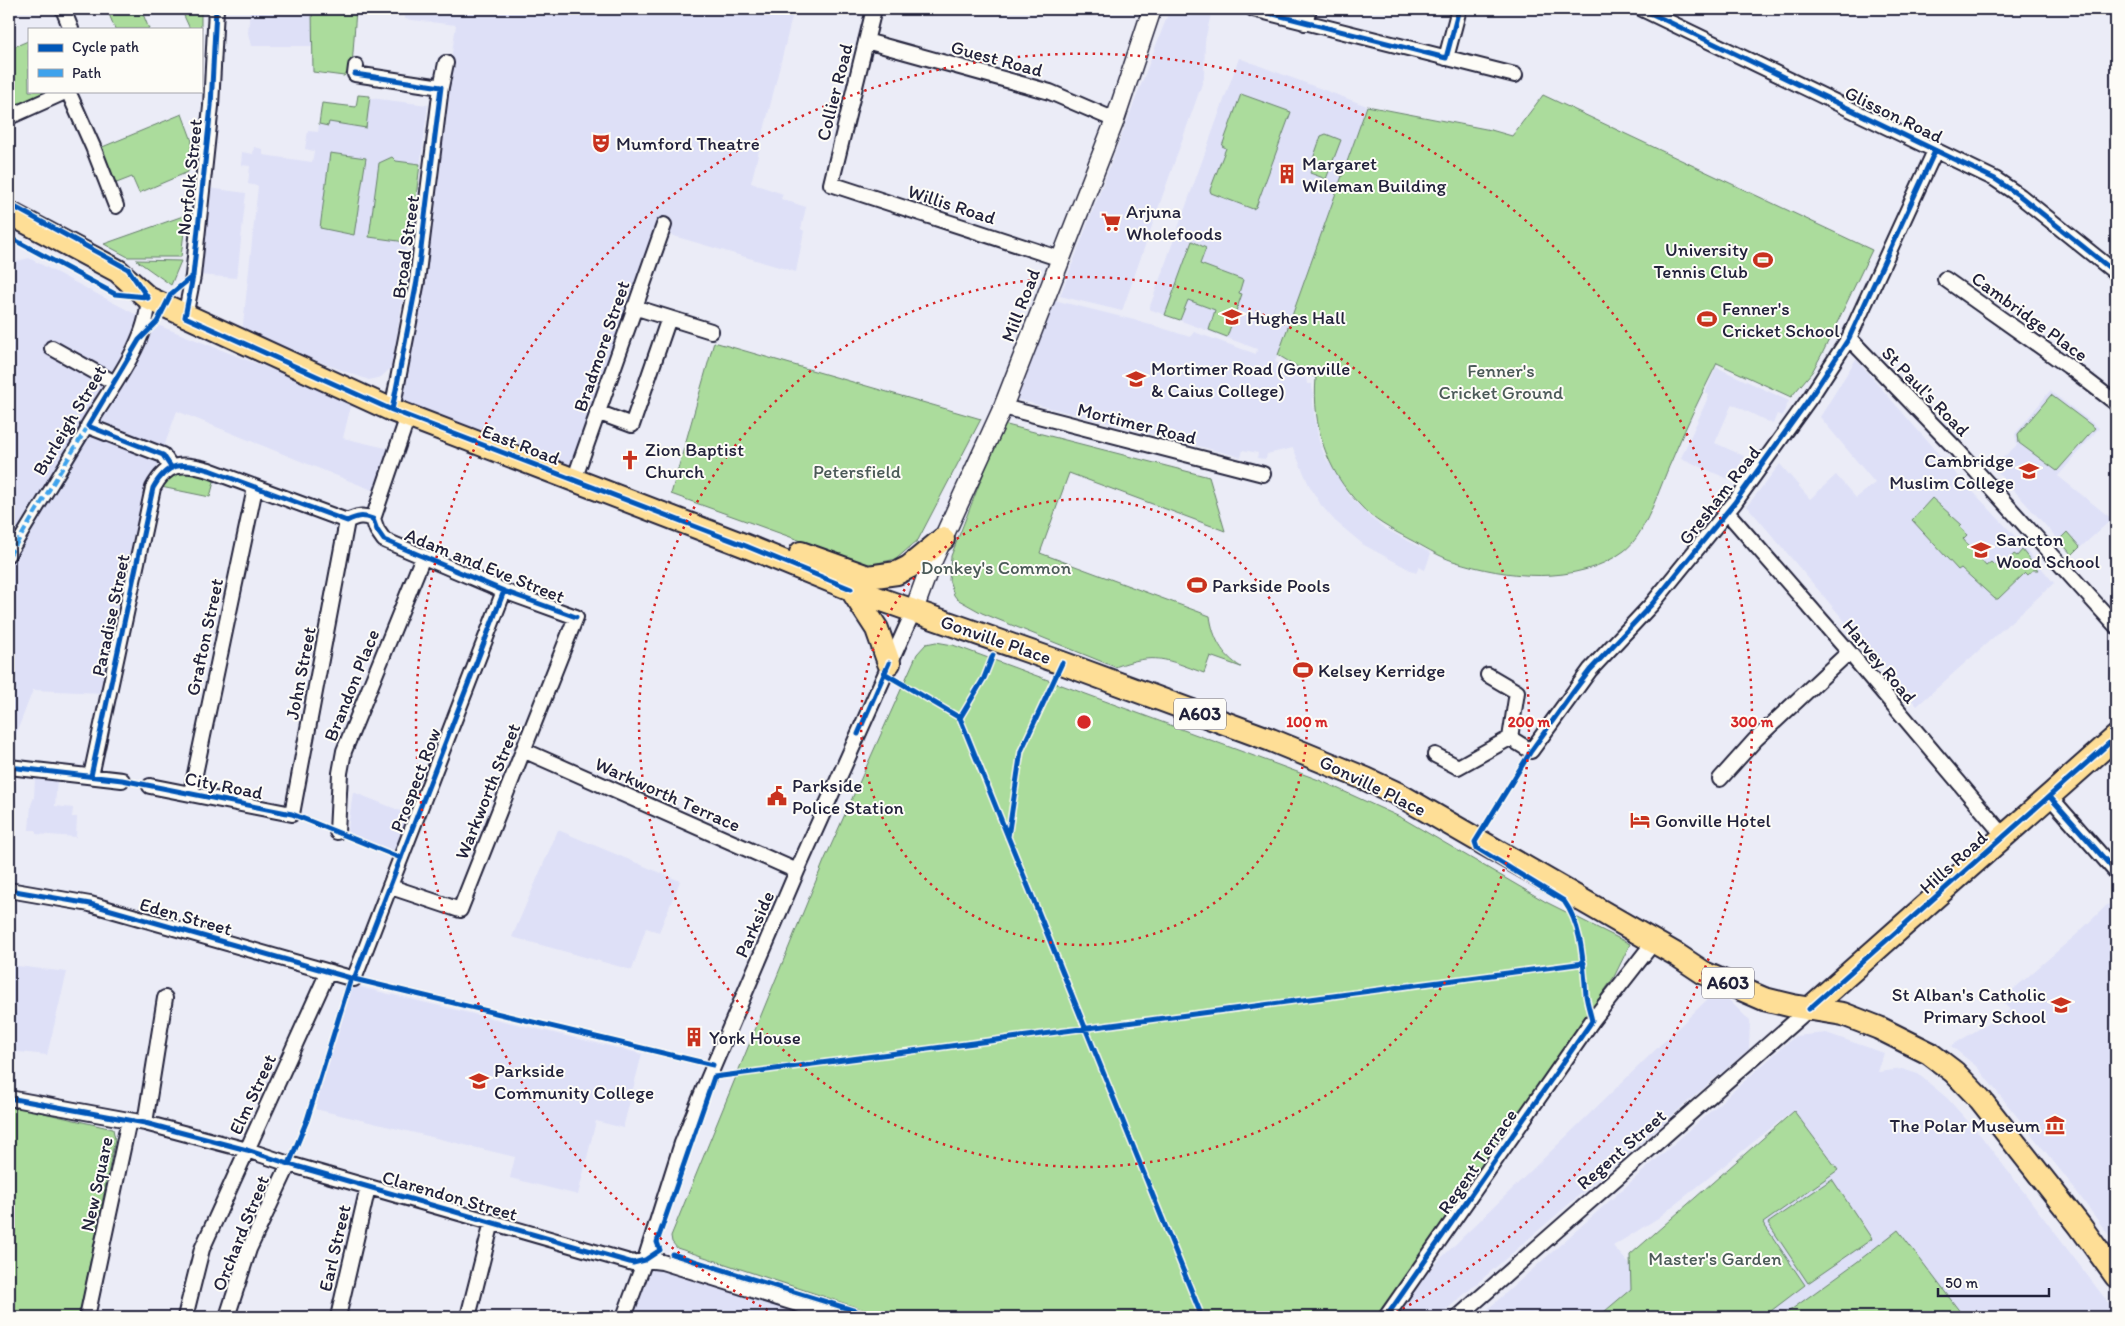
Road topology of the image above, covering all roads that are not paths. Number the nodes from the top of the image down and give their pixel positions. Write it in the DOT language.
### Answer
graph roads {
  1 [pos="63,9"];
  2 [pos="216,9"];
  3 [pos="874,9"];
  4 [pos="1152,9"];
  5 [pos="1252,9"];
  6 [pos="1309,9"];
  7 [pos="1459,9"];
  8 [pos="1642,9"];
  9 [pos="1305,23"];
  10 [pos="71,28"];
  11 [pos="866,41"];
  12 [pos="1446,58"];
  13 [pos="446,63"];
  14 [pos="356,66"];
  15 [pos="1515,75"];
  16 [pos="441,87"];
  17 [pos="65,92"];
  18 [pos="67,92"];
  19 [pos="9,117"];
  20 [pos="1115,120"];
  21 [pos="1935,151"];
  22 [pos="831,184"];
  23 [pos="116,206"];
  24 [pos="9,213"];
  25 [pos="664,225"];
  26 [pos="9,229"];
  27 [pos="1061,259"];
  28 [pos="2116,273"];
  29 [pos="1945,279"];
  30 [pos="147,298"];
  31 [pos="634,307"];
  32 [pos="185,317"];
  33 [pos="668,318"];
  34 [pos="711,331"];
  35 [pos="1849,338"];
  36 [pos="52,348"];
  37 [pos="115,382"];
  38 [pos="2116,403"];
  39 [pos="1003,407"];
  40 [pos="597,412"];
  41 [pos="400,413"];
  42 [pos="88,426"];
  43 [pos="171,467"];
  44 [pos="1263,474"];
  45 [pos="574,480"];
  46 [pos="255,488"];
  47 [pos="1726,512"];
  48 [pos="373,519"];
  49 [pos="347,521"];
  50 [pos="943,539"];
  51 [pos="746,546"];
  52 [pos="9,556"];
  53 [pos="423,557"];
  54 [pos="851,589"];
  55 [pos="504,591"];
  56 [pos="914,610"];
  57 [pos="576,617"];
  58 [pos="2116,626"];
  59 [pos="1849,652"];
  60 [pos="889,663"];
  61 [pos="1488,675"];
  62 [pos="2116,737"];
  63 [pos="1510,738"];
  64 [pos="523,750"];
  65 [pos="1435,755"];
  66 [pos="9,767"];
  67 [pos="91,776"];
  68 [pos="1720,778"];
  69 [pos="122,780"];
  70 [pos="150,786"];
  71 [pos="191,794"];
  72 [pos="2050,796"];
  73 [pos="292,814"];
  74 [pos="337,832"];
  75 [pos="2004,836"];
  76 [pos="797,871"];
  77 [pos="2116,872"];
  78 [pos="391,887"];
  79 [pos="9,890"];
  80 [pos="1653,943"];
  81 [pos="328,972"];
  82 [pos="354,979"];
  83 [pos="165,998"];
  84 [pos="1809,1009"];
  85 [pos="9,1098"];
  86 [pos="129,1120"];
  87 [pos="146,1123"];
  88 [pos="247,1150"];
  89 [pos="289,1164"];
  90 [pos="368,1187"];
  91 [pos="492,1222"];
  92 [pos="645,1260"];
  93 [pos="2116,1276"];
  94 [pos="87,1317"];
  95 [pos="185,1317"];
  96 [pos="228,1317"];
  97 [pos="338,1317"];
  98 [pos="468,1317"];
  99 [pos="624,1317"];
  100 [pos="839,1317"];
  101 [pos="1386,1317"];
  102 [pos="1458,1317"];
  1 -- 10 [label="street"];
  2 -- 32 [label="street, Norfolk Street"];
  3 -- 11 [label="street, Collier Road"];
  4 -- 20 [label="street, Mill Road"];
  5 -- 9 [label="street"];
  6 -- 9 [label="street"];
  7 -- 12 [label="street"];
  8 -- 21 [label="street, Glisson Road"];
  9 -- 12 [label="street"];
  11 -- 20 [label="street, Guest Road"];
  11 -- 22 [label="street, Collier Road"];
  12 -- 15 [label="street"];
  13 -- 16 [label="street, Broad Street"];
  14 -- 16 [label="street"];
  16 -- 41 [label="street, Broad Street"];
  17 -- 19 [label="street"];
  18 -- 23 [label="street"];
  20 -- 27 [label="street, Mill Road"];
  21 -- 28 [label="street, Glisson Road"];
  21 -- 35 [label="street, Gresham Road"];
  22 -- 27 [label="street, Willis Road"];
  24 -- 30 [label="main road, East Road"];
  25 -- 31 [label="street, Bradmore Street"];
  26 -- 30 [label="main road, East Road"];
  27 -- 39 [label="street, Mill Road"];
  29 -- 38 [label="street, Cambridge Place"];
  30 -- 32 [label="main road, East Road"];
  30 -- 37 [label="street, Burleigh Street"];
  31 -- 33 [label="street"];
  31 -- 40 [label="street, Bradmore Street"];
  32 -- 41 [label="main road, East Road"];
  33 -- 34 [label="street"];
  33 -- 40 [label="street"];
  35 -- 47 [label="street, Gresham Road"];
  35 -- 58 [label="street, St Paul's Road"];
  36 -- 37 [label="street"];
  37 -- 42 [label="street, Burleigh Street"];
  39 -- 44 [label="street, Mortimer Road"];
  39 -- 50 [label="street, Mill Road"];
  40 -- 45 [label="street, Bradmore Street"];
  41 -- 45 [label="main road, East Road"];
  41 -- 48 [label="street, Broad Street"];
  42 -- 43 [label="street"];
  42 -- 52 [label="street, Burleigh Street"];
  43 -- 46 [label="street"];
  43 -- 67 [label="street, Paradise Street"];
  45 -- 51 [label="main road, East Road"];
  46 -- 49 [label="street"];
  46 -- 71 [label="street, Grafton Street"];
  47 -- 59 [label="street, Harvey Road"];
  47 -- 63 [label="street, Gresham Road"];
  48 -- 49 [label="street"];
  48 -- 53 [label="street, Adam and Eve Street"];
  49 -- 73 [label="street, John Street"];
  50 -- 51 [label="main road"];
  50 -- 56 [label="street, Mill Road"];
  51 -- 54 [label="main road, East Road"];
  53 -- 55 [label="street, Adam and Eve Street"];
  53 -- 74 [label="street, Brandon Place"];
  54 -- 56 [label="main road, East Road"];
  54 -- 60 [label="main road"];
  55 -- 57 [label="street, Adam and Eve Street"];
  55 -- 78 [label="street, Prospect Row"];
  56 -- 60 [label="street, Parkside"];
  56 -- 80 [label="main road, Gonville Place / A603"];
  57 -- 64 [label="street, Warkworth Street"];
  59 -- 68 [label="street"];
  59 -- 75 [label="street, Harvey Road"];
  60 -- 76 [label="street, Parkside"];
  61 -- 63 [label="street"];
  62 -- 72 [label="main road, Hills Road"];
  63 -- 65 [label="street"];
  64 -- 76 [label="street, Warkworth Terrace"];
  64 -- 78 [label="street, Warkworth Street"];
  66 -- 67 [label="street"];
  67 -- 69 [label="street"];
  70 -- 71 [label="street, City Road"];
  71 -- 73 [label="street, City Road"];
  72 -- 75 [label="main road, Hills Road"];
  72 -- 77 [label="street"];
  75 -- 84 [label="main road, Hills Road"];
  76 -- 92 [label="street, Parkside"];
  78 -- 82 [label="street, Prospect Row"];
  79 -- 81 [label="street, Eden Street"];
  80 -- 84 [label="main road, Gonville Place / A603"];
  80 -- 101 [label="street, Regent Terrace"];
  81 -- 82 [label="street, Eden Street"];
  81 -- 88 [label="street, Elm Street"];
  83 -- 87 [label="street"];
  84 -- 93 [label="main road, A603"];
  84 -- 102 [label="street, Regent Street"];
  85 -- 86 [label="street, New Square"];
  86 -- 87 [label="street, Clarendon Street"];
  86 -- 94 [label="street, New Square"];
  87 -- 88 [label="street, Clarendon Street"];
  88 -- 89 [label="street, Clarendon Street"];
  88 -- 95 [label="street, Elm Street"];
  89 -- 90 [label="street, Clarendon Street"];
  89 -- 96 [label="street, Orchard Street"];
  90 -- 91 [label="street, Clarendon Street"];
  90 -- 97 [label="street, Earl Street"];
  91 -- 92 [label="street, Clarendon Street"];
  91 -- 98 [label="street"];
  92 -- 99 [label="street, Parkside"];
  92 -- 100 [label="street, Clarendon Street"];
}
